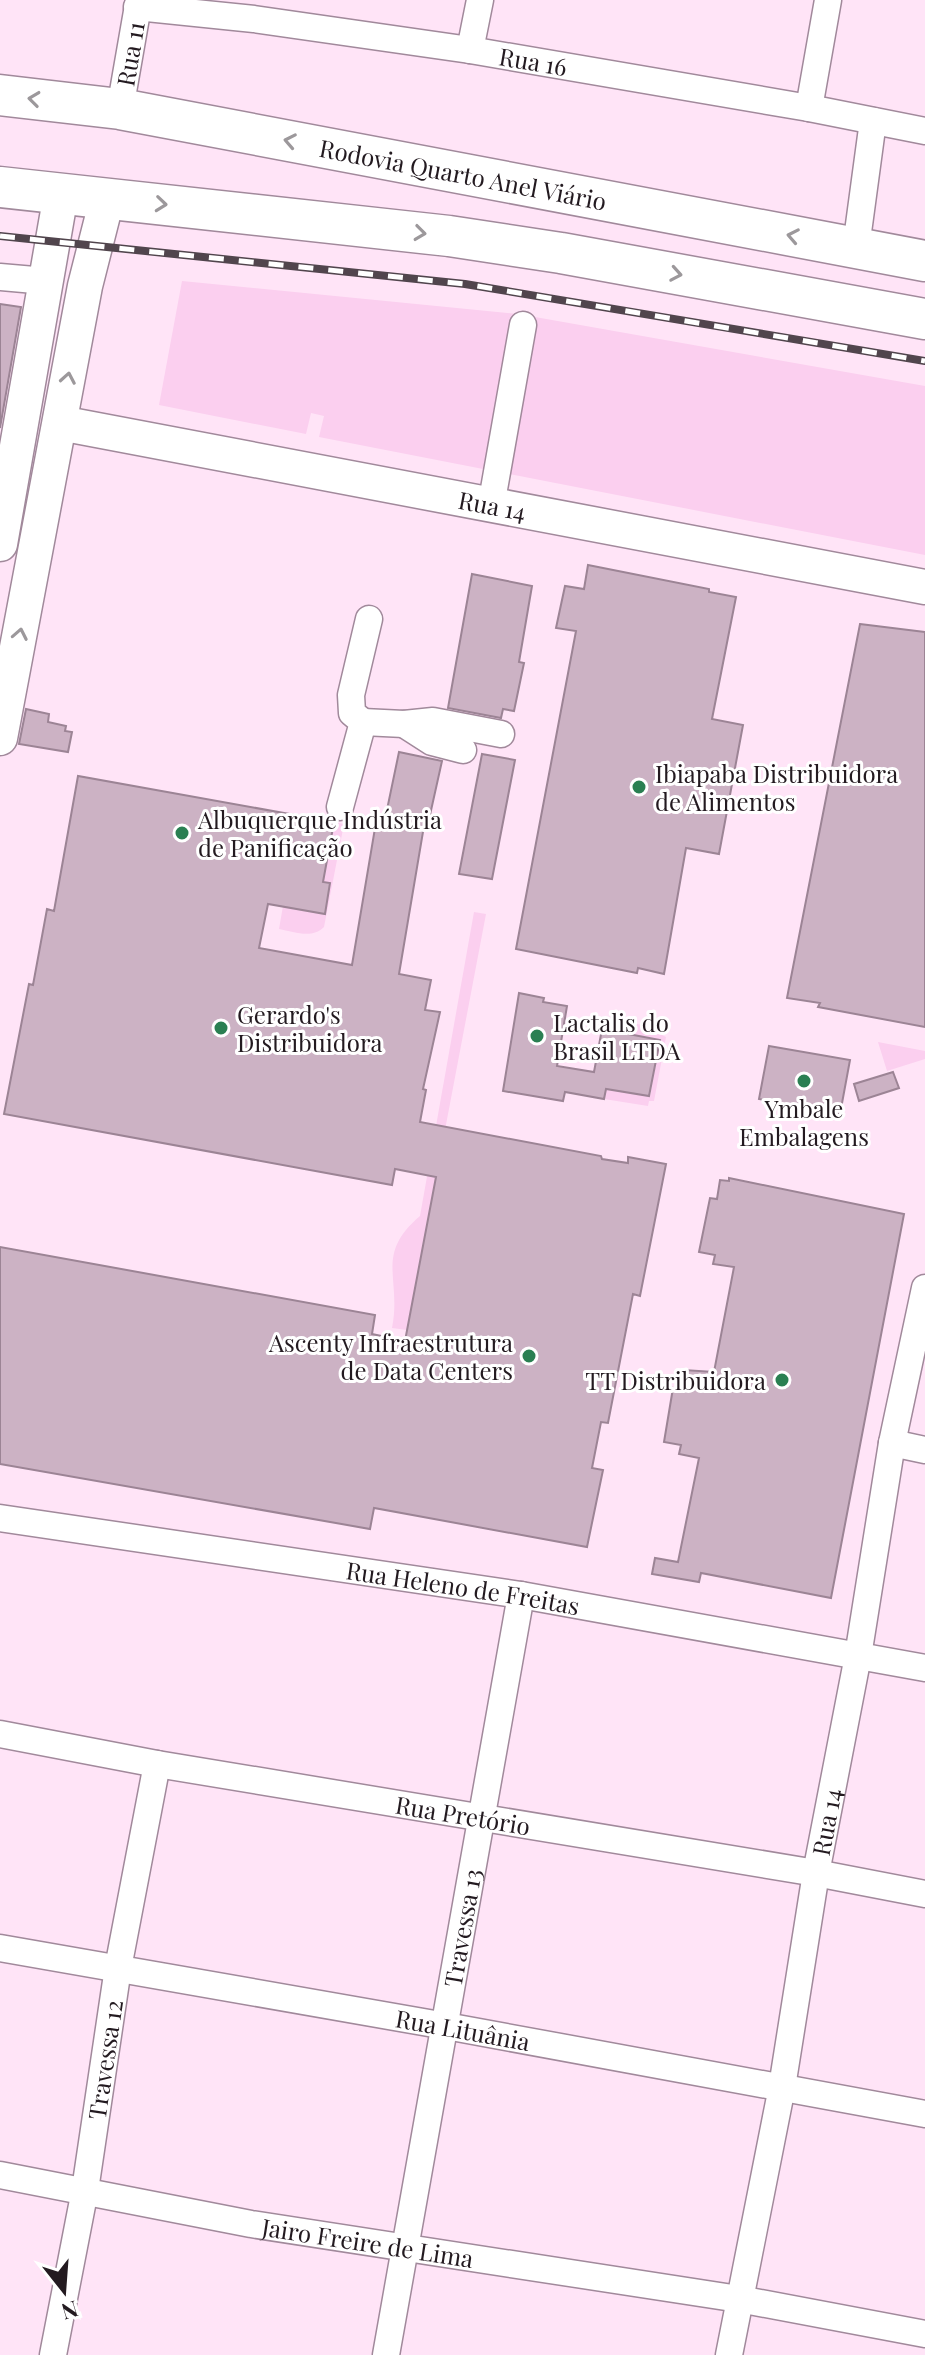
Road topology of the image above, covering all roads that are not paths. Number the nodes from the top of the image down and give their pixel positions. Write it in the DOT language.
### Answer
graph roads {
  1 [pos="480,0"];
  2 [pos="828,0"];
  3 [pos="138,3"];
  4 [pos="470,50"];
  5 [pos="0,95"];
  6 [pos="809,108"];
  7 [pos="120,109"];
  8 [pos="873,121"];
  9 [pos="925,131"];
  10 [pos="0,187"];
  11 [pos="61,194"];
  12 [pos="107,199"];
  13 [pos="856,247"];
  14 [pos="925,261"];
  15 [pos="0,277"];
  16 [pos="46,281"];
  17 [pos="925,319"];
  18 [pos="523,325"];
  19 [pos="60,423"];
  20 [pos="491,506"];
  21 [pos="0,544"];
  22 [pos="925,587"];
  23 [pos="369,619"];
  24 [pos="363,722"];
  25 [pos="404,724"];
  26 [pos="501,734"];
  27 [pos="0,738"];
  28 [pos="463,750"];
  29 [pos="340,807"];
  30 [pos="925,1288"];
  31 [pos="892,1443"];
  32 [pos="925,1450"];
  33 [pos="0,1518"];
  34 [pos="521,1595"];
  35 [pos="858,1656"];
  36 [pos="925,1668"];
  37 [pos="0,1734"];
  38 [pos="157,1764"];
  39 [pos="482,1819"];
  40 [pos="816,1873"];
  41 [pos="925,1894"];
  42 [pos="0,1948"];
  43 [pos="118,1968"];
  44 [pos="446,2026"];
  45 [pos="782,2087"];
  46 [pos="925,2114"];
  47 [pos="0,2175"];
  48 [pos="85,2190"];
  49 [pos="405,2248"];
  50 [pos="739,2299"];
  51 [pos="925,2334"];
  52 [pos="53,2355"];
  53 [pos="386,2355"];
  54 [pos="729,2355"];
  1 -- 4 [label="street"];
  2 -- 6 [label="street"];
  3 -- 4 [label="street, Rua 16"];
  3 -- 7 [label="street, Rua 11"];
  4 -- 6 [label="street, Rua 16"];
  7 -- 5 [label="highway, Rodovia Quarto Anel Viário, one-way"];
  6 -- 8 [label="street, Rua 16"];
  13 -- 7 [label="highway, Rodovia Quarto Anel Viário, one-way"];
  8 -- 9 [label="street, Rua 16"];
  8 -- 13 [label="street"];
  10 -- 11 [label="highway"];
  11 -- 12 [label="highway"];
  11 -- 16 [label="main road"];
  12 -- 17 [label="highway, one-way"];
  19 -- 12 [label="main road, one-way"];
  13 -- 14 [label="highway, Rodovia Quarto Anel Viário"];
  15 -- 16 [label="street"];
  16 -- 21 [label="main road"];
  18 -- 20 [label="street"];
  19 -- 20 [label="main road, Rua 14"];
  27 -- 19 [label="main road, one-way"];
  20 -- 22 [label="main road, Rua 14"];
  23 -- 24 [label="street"];
  24 -- 25 [label="street"];
  24 -- 29 [label="street"];
  25 -- 26 [label="street"];
  25 -- 28 [label="street"];
  30 -- 31 [label="street, Rua 14"];
  31 -- 32 [label="street"];
  31 -- 35 [label="street, Rua 14"];
  33 -- 34 [label="street, Rua Heleno de Freitas"];
  34 -- 35 [label="street, Rua Heleno de Freitas"];
  34 -- 39 [label="street, Travessa 13"];
  35 -- 36 [label="street, Rua Heleno de Freitas"];
  35 -- 40 [label="street, Rua 14"];
  37 -- 38 [label="street, Rua Pretório"];
  38 -- 39 [label="street, Rua Pretório"];
  38 -- 43 [label="street, Travessa 12"];
  39 -- 40 [label="street, Rua Pretório"];
  39 -- 44 [label="street, Travessa 13"];
  40 -- 41 [label="street, Rua Pretório"];
  40 -- 45 [label="street, Rua 14"];
  42 -- 43 [label="street, Rua Lituânia"];
  43 -- 44 [label="street, Rua Lituânia"];
  43 -- 48 [label="street, Travessa 12"];
  44 -- 45 [label="street, Rua Lituânia"];
  44 -- 49 [label="street, Travessa 13"];
  45 -- 46 [label="street, Rua Lituânia"];
  45 -- 50 [label="street, Rua 14"];
  47 -- 48 [label="street, Jairo Freire de Lima"];
  48 -- 49 [label="street, Jairo Freire de Lima"];
  48 -- 52 [label="street, Travessa 12"];
  49 -- 50 [label="street, Jairo Freire de Lima"];
  49 -- 53 [label="street, Travessa 13"];
  50 -- 51 [label="street, Jairo Freire de Lima"];
  50 -- 54 [label="street, Rua 14"];
}
